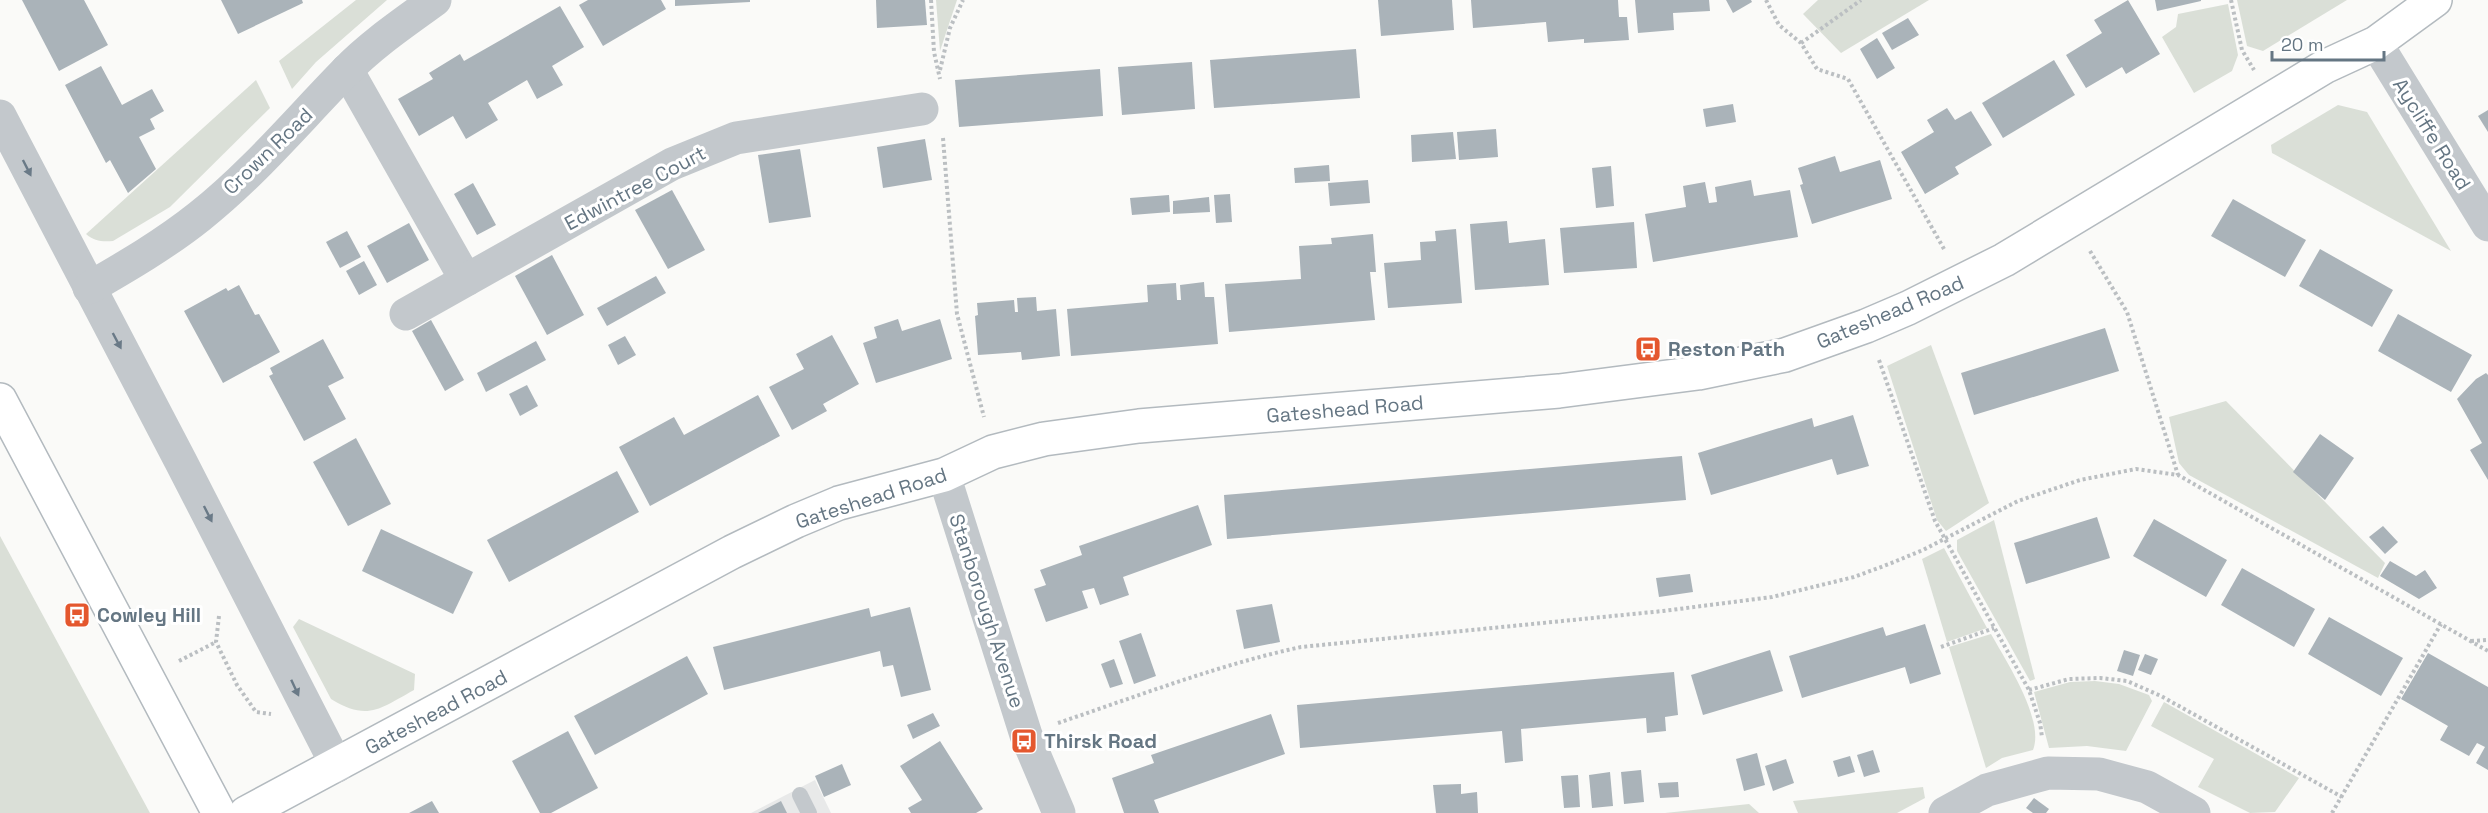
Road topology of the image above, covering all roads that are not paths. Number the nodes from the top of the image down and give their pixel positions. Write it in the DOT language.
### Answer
graph roads {
  1 [pos="435,0"];
  2 [pos="2435,0"];
  3 [pos="2376,44"];
  4 [pos="347,70"];
  5 [pos="0,116"];
  6 [pos="932,120"];
  7 [pos="2488,225"];
  8 [pos="466,280"];
  9 [pos="89,288"];
  10 [pos="406,314"];
  11 [pos="0,399"];
  12 [pos="944,475"];
  13 [pos="337,766"];
  14 [pos="800,795"];
  15 [pos="219,813"];
  16 [pos="246,813"];
  17 [pos="809,813"];
  18 [pos="1059,813"];
  19 [pos="1945,813"];
  20 [pos="2194,813"];
  1 -- 4 [label="street, Crown Road"];
  2 -- 3 [label="street, Gateshead Road"];
  3 -- 7 [label="street, Aycliffe Road"];
  3 -- 12 [label="street, Gateshead Road"];
  4 -- 8 [label="street"];
  4 -- 9 [label="street, Crown Road"];
  5 -- 9 [label="street, one-way"];
  6 -- 8 [label="street, Edwintree Court"];
  8 -- 10 [label="street, Edwintree Court"];
  9 -- 13 [label="street, one-way"];
  11 -- 15 [label="street"];
  12 -- 13 [label="street, Gateshead Road"];
  12 -- 18 [label="street, Stanborough Avenue"];
  13 -- 16 [label="street, Gateshead Road"];
  14 -- 17 [label="lane"];
  19 -- 20 [label="street"];
}
